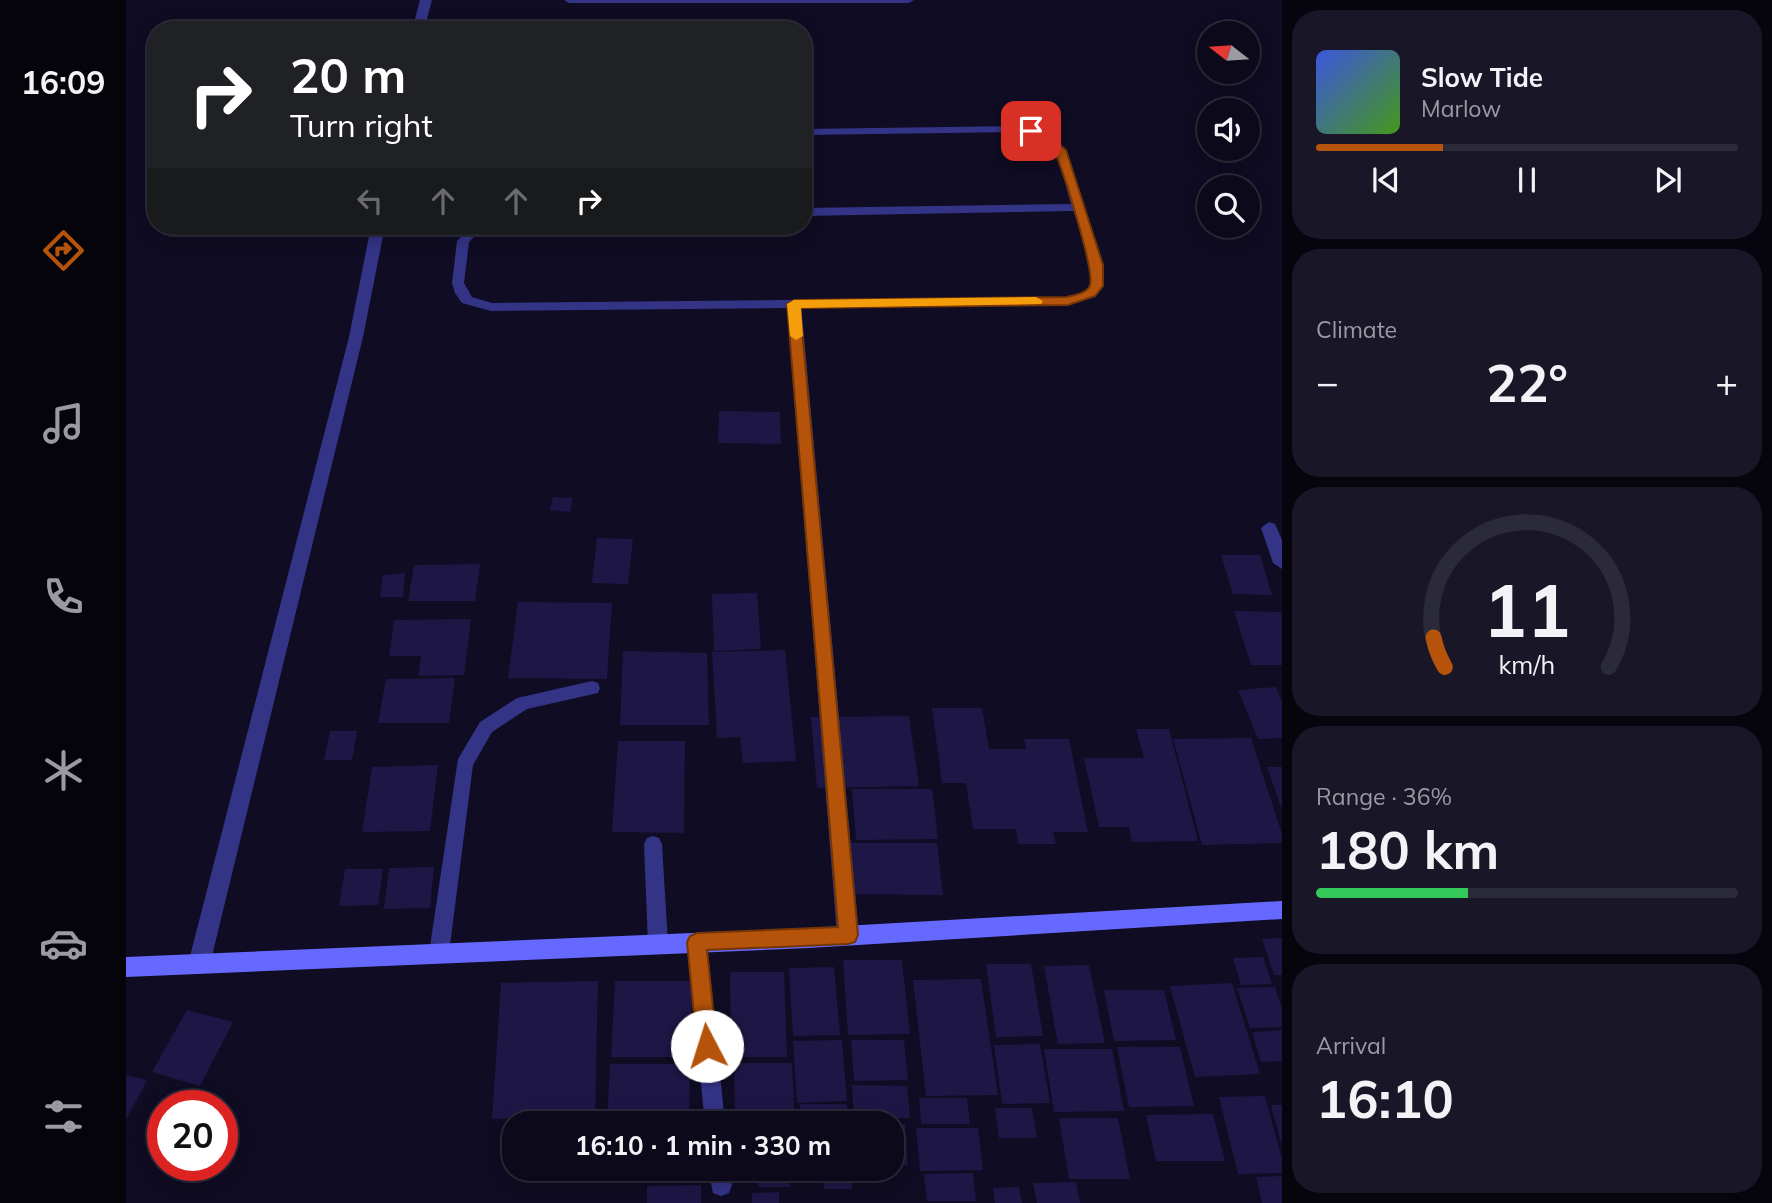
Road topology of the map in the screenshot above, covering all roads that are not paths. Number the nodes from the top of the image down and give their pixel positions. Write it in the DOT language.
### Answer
graph roads {
  1 [pos="426,0"];
  2 [pos="569,0"];
  3 [pos="909,0"];
  4 [pos="420,21"];
  5 [pos="812,132"];
  6 [pos="1078,207"];
  7 [pos="812,212"];
  8 [pos="376,235"];
  9 [pos="469,235"];
  10 [pos="794,304"];
  11 [pos="1269,528"];
  12 [pos="1282,563"];
  13 [pos="592,688"];
  14 [pos="653,844"];
  15 [pos="1282,910"];
  16 [pos="848,935"];
  17 [pos="697,942"];
  18 [pos="658,944"];
  19 [pos="439,953"];
  20 [pos="199,964"];
  21 [pos="126,967"];
  22 [pos="714,1111"];
  1 -- 4 [label="street"];
  2 -- 3 [label="lane"];
  5 -- 6 [label="lane"];
  6 -- 7 [label="lane"];
  6 -- 10 [label="lane"];
  8 -- 20 [label="street"];
  9 -- 10 [label="lane"];
  10 -- 16 [label="street"];
  11 -- 12 [label="street"];
  13 -- 19 [label="lane"];
  14 -- 18 [label="lane"];
  15 -- 16 [label="street"];
  16 -- 17 [label="street"];
  17 -- 18 [label="street"];
  17 -- 22 [label="lane"];
  18 -- 19 [label="street"];
  19 -- 20 [label="street"];
  20 -- 21 [label="street"];
}
